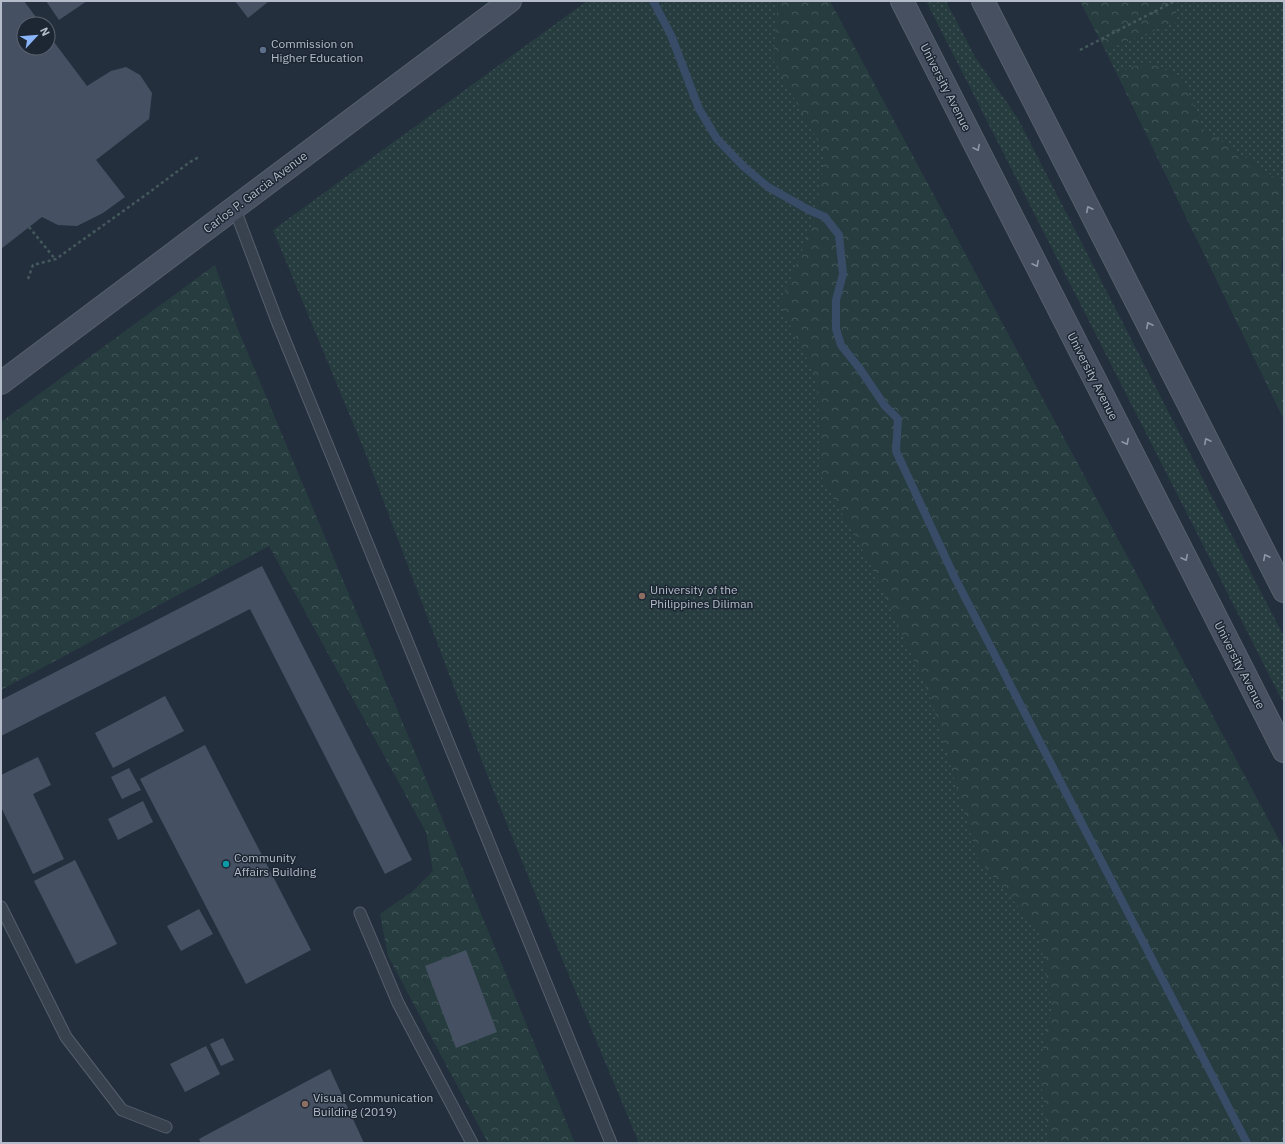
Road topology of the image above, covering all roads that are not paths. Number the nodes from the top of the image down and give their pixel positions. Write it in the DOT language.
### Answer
graph roads {
  1 [pos="902,1"];
  2 [pos="983,1"];
  3 [pos="503,3"];
  4 [pos="234,207"];
  5 [pos="1,383"];
  6 [pos="1284,591"];
  7 [pos="1284,751"];
  8 [pos="1,907"];
  9 [pos="360,913"];
  10 [pos="166,1126"];
  11 [pos="472,1143"];
  12 [pos="611,1143"];
  1 -- 7 [label="street, University Avenue, one-way"];
  6 -- 2 [label="street, one-way"];
  3 -- 4 [label="street, Carlos P. Garcia Avenue"];
  4 -- 5 [label="street, Carlos P. Garcia Avenue"];
  4 -- 12 [label="lane"];
  8 -- 10 [label="lane"];
  9 -- 11 [label="lane"];
}
